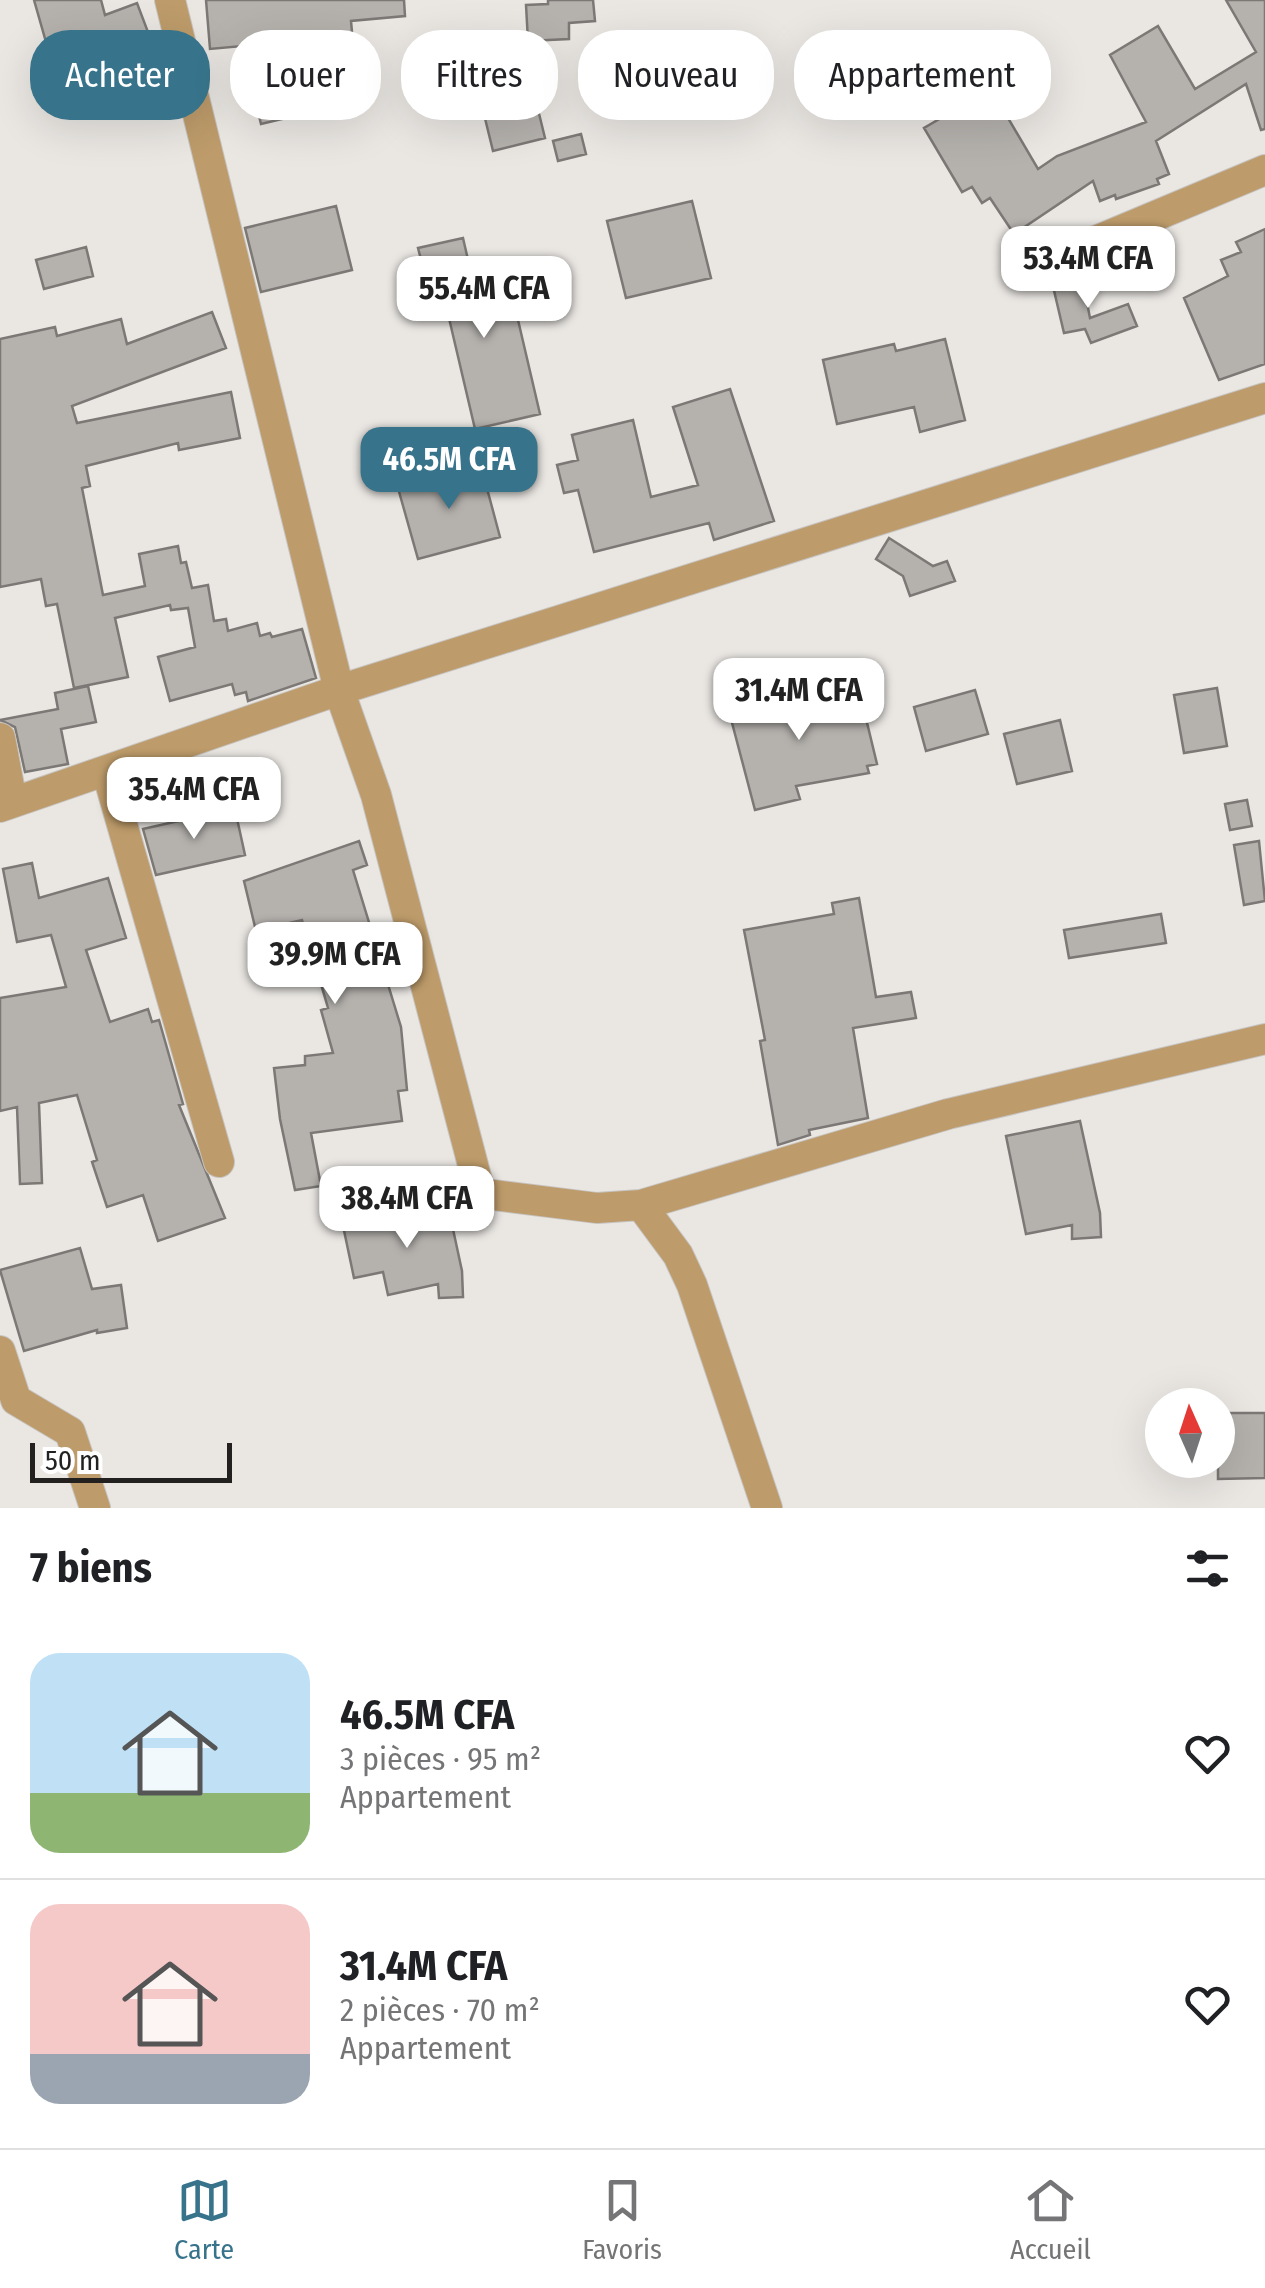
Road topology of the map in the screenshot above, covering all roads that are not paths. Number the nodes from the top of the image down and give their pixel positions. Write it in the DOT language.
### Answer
graph roads {
  1 [pos="170,0"];
  2 [pos="1265,170"];
  3 [pos="1086,246"];
  4 [pos="1265,398"];
  5 [pos="340,690"];
  6 [pos="0,738"];
  7 [pos="107,772"];
  8 [pos="6,804"];
  9 [pos="1265,1039"];
  10 [pos="219,1162"];
  11 [pos="641,1205"];
  12 [pos="0,1351"];
  13 [pos="95,1508"];
  14 [pos="767,1508"];
  1 -- 5 [label="street"];
  2 -- 3 [label="street"];
  4 -- 5 [label="street"];
  5 -- 7 [label="street"];
  5 -- 11 [label="street"];
  6 -- 8 [label="street"];
  7 -- 8 [label="street"];
  7 -- 10 [label="street"];
  9 -- 11 [label="street"];
  11 -- 14 [label="street"];
  12 -- 13 [label="street"];
}
